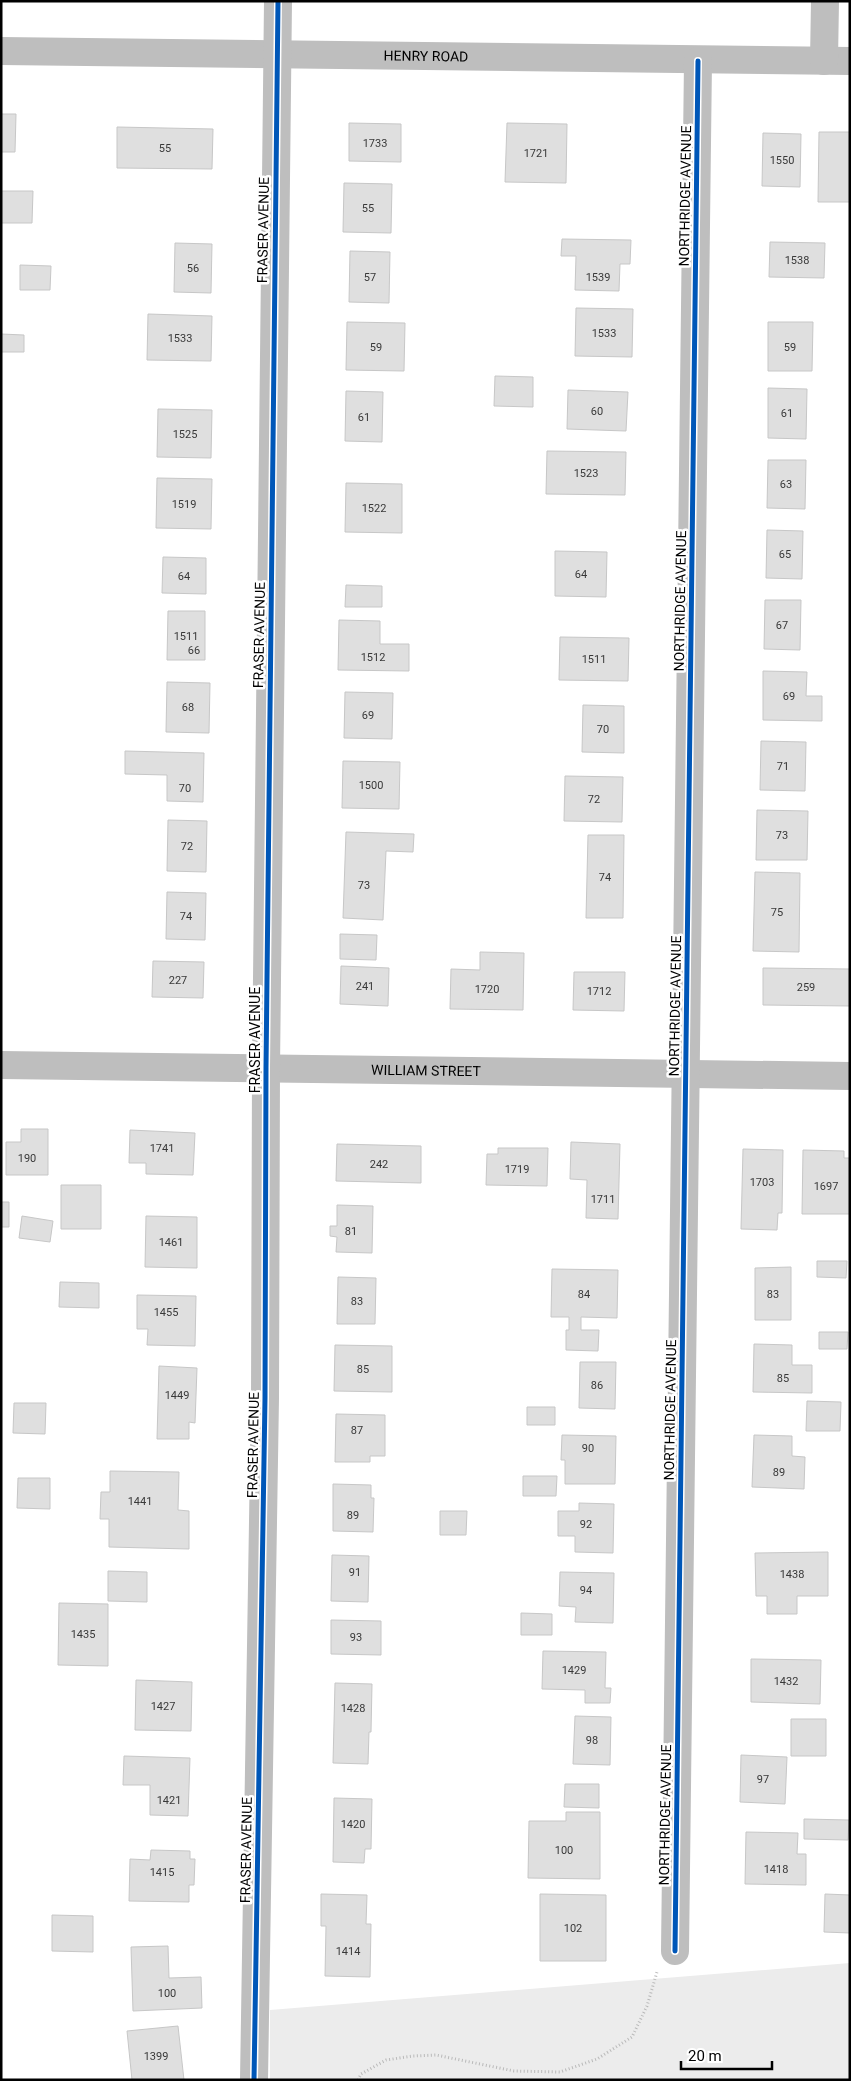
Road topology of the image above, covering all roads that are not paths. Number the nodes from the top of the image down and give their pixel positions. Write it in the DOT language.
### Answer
graph roads {
  1 [pos="278,1"];
  2 [pos="824,1"];
  3 [pos="1,51"];
  4 [pos="276,55"];
  5 [pos="698,60"];
  6 [pos="837,61"];
  7 [pos="1,1065"];
  8 [pos="266,1068"];
  9 [pos="686,1074"];
  10 [pos="850,1076"];
  11 [pos="675,1951"];
  12 [pos="254,2080"];
  1 -- 4 [label="street, FRASER AVENUE"];
  2 -- 6 [label="street"];
  3 -- 4 [label="street, HENRY ROAD"];
  4 -- 5 [label="street, HENRY ROAD"];
  4 -- 8 [label="street, FRASER AVENUE"];
  5 -- 6 [label="street, HENRY ROAD"];
  5 -- 9 [label="street, NORTHRIDGE AVENUE"];
  7 -- 8 [label="street, WILLIAM STREET"];
  8 -- 9 [label="street, WILLIAM STREET"];
  8 -- 12 [label="street, FRASER AVENUE"];
  9 -- 10 [label="street, WILLIAM STREET"];
  9 -- 11 [label="street, NORTHRIDGE AVENUE"];
}
